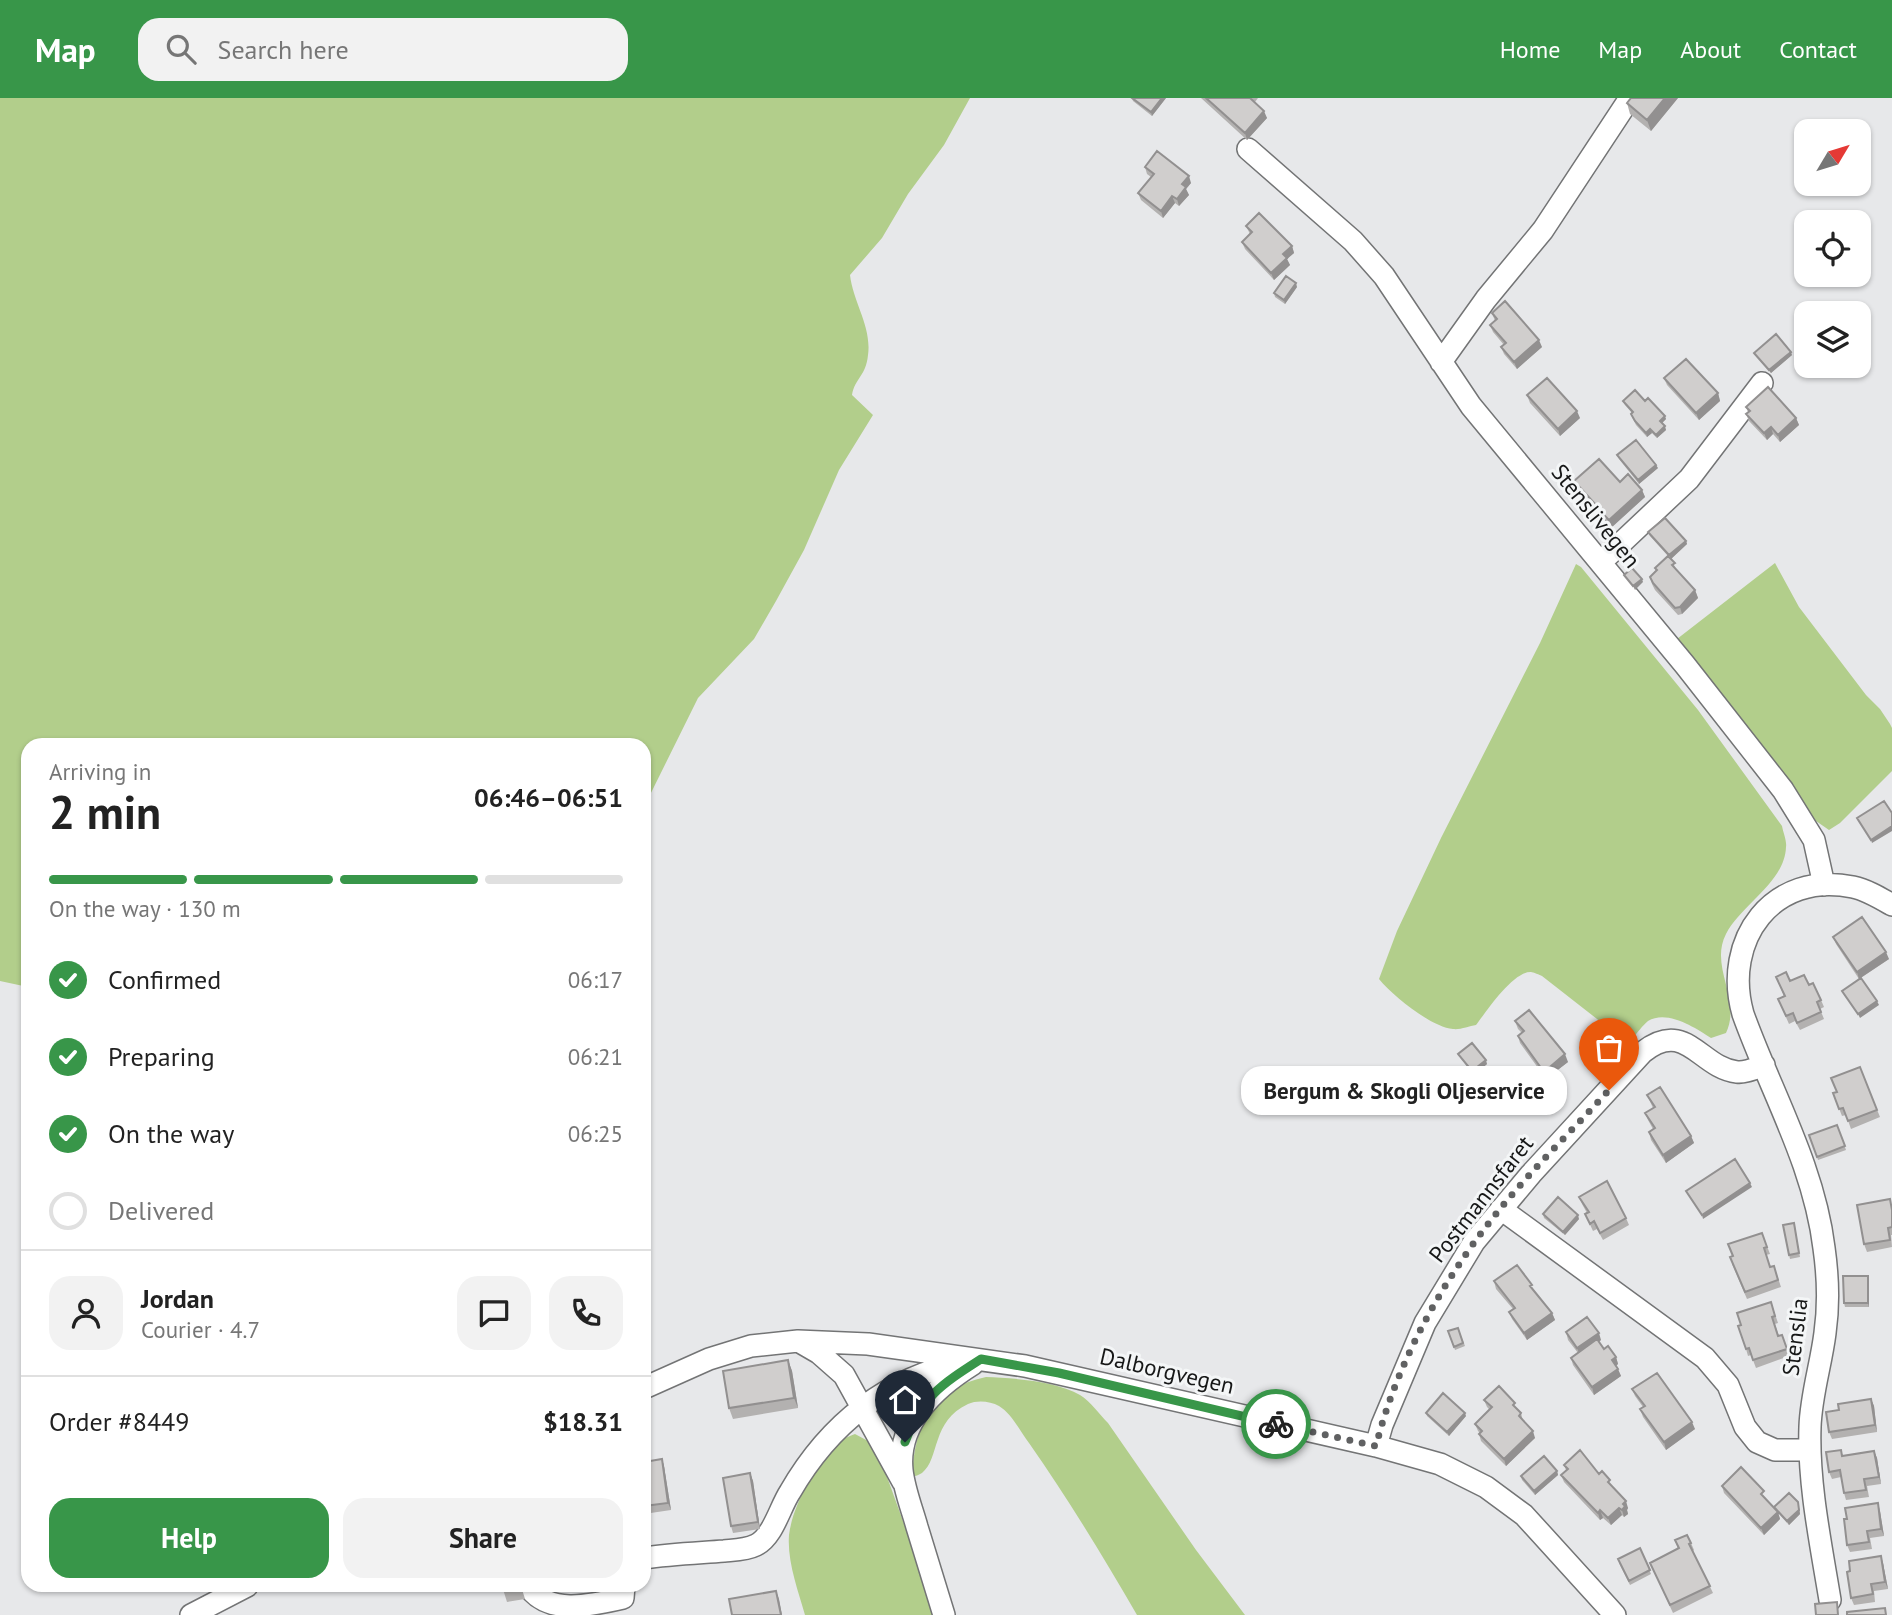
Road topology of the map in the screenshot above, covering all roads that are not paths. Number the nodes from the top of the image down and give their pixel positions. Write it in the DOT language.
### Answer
graph roads {
  1 [pos="1630,98"];
  2 [pos="1248,149"];
  3 [pos="1441,362"];
  4 [pos="1762,383"];
  5 [pos="1601,562"];
  6 [pos="1824,885"];
  7 [pos="1892,905"];
  8 [pos="1764,1065"];
  9 [pos="1500,1209"];
  10 [pos="798,1341"];
  11 [pos="981,1359"];
  12 [pos="651,1385"];
  13 [pos="863,1407"];
  14 [pos="1376,1446"];
  15 [pos="1810,1450"];
  16 [pos="906,1487"];
  17 [pos="651,1557"];
  18 [pos="235,1592"];
  19 [pos="533,1592"];
  20 [pos="624,1592"];
  21 [pos="1830,1601"];
  22 [pos="191,1615"];
  23 [pos="944,1615"];
  24 [pos="1615,1615"];
  1 -- 3 [label="street"];
  2 -- 3 [label="street, Stenslivegen"];
  3 -- 5 [label="street, Stenslivegen"];
  4 -- 5 [label="street"];
  5 -- 6 [label="street, Stenslivegen"];
  6 -- 7 [label="street"];
  6 -- 8 [label="street, Stenslia"];
  8 -- 9 [label="street, Postmannsfaret"];
  8 -- 15 [label="street, Stenslia"];
  9 -- 14 [label="street, Postmannsfaret"];
  9 -- 15 [label="street"];
  10 -- 11 [label="street, Dalborgvegen"];
  10 -- 12 [label="street, Dalborgvegen"];
  10 -- 13 [label="street"];
  11 -- 13 [label="street"];
  11 -- 14 [label="street, Dalborgvegen"];
  11 -- 16 [label="street"];
  13 -- 16 [label="street"];
  13 -- 17 [label="street"];
  14 -- 24 [label="street, Dalborgvegen"];
  15 -- 21 [label="street, Stenslia"];
  16 -- 23 [label="street"];
  18 -- 22 [label="street"];
  19 -- 20 [label="street"];
}
